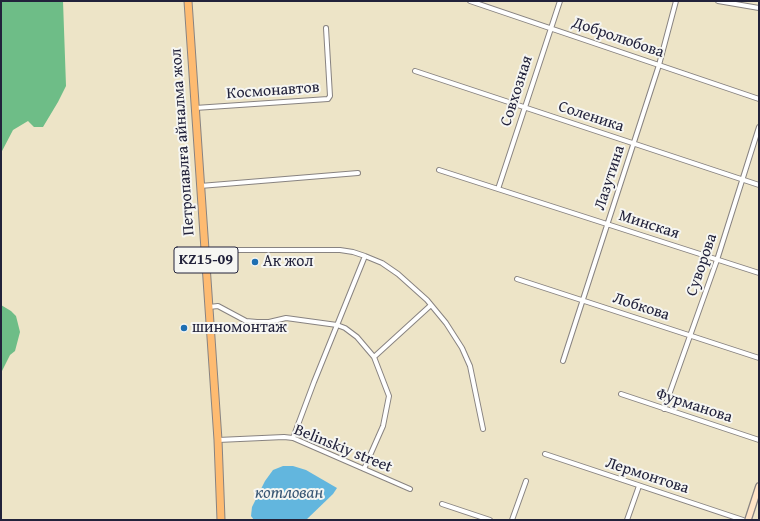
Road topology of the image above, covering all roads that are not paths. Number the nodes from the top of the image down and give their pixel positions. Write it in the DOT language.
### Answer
graph roads {
  1 [pos="188,1"];
  2 [pos="470,1"];
  3 [pos="560,1"];
  4 [pos="676,1"];
  5 [pos="718,1"];
  6 [pos="759,8"];
  7 [pos="326,28"];
  8 [pos="551,28"];
  9 [pos="659,65"];
  10 [pos="415,71"];
  11 [pos="759,99"];
  12 [pos="525,107"];
  13 [pos="195,108"];
  14 [pos="759,127"];
  15 [pos="634,143"];
  16 [pos="440,170"];
  17 [pos="358,173"];
  18 [pos="743,180"];
  19 [pos="759,185"];
  20 [pos="200,186"];
  21 [pos="498,189"];
  22 [pos="607,224"];
  23 [pos="205,250"];
  24 [pos="365,256"];
  25 [pos="717,260"];
  26 [pos="759,273"];
  27 [pos="517,279"];
  28 [pos="582,300"];
  29 [pos="431,305"];
  30 [pos="209,307"];
  31 [pos="337,325"];
  32 [pos="690,336"];
  33 [pos="374,356"];
  34 [pos="759,358"];
  35 [pos="562,361"];
  36 [pos="621,394"];
  37 [pos="664,409"];
  38 [pos="483,429"];
  39 [pos="293,438"];
  40 [pos="218,440"];
  41 [pos="759,440"];
  42 [pos="544,454"];
  43 [pos="364,469"];
  44 [pos="526,481"];
  45 [pos="639,486"];
  46 [pos="759,486"];
  47 [pos="410,489"];
  48 [pos="442,504"];
  49 [pos="221,520"];
  50 [pos="490,520"];
  51 [pos="512,520"];
  52 [pos="627,520"];
  53 [pos="743,520"];
  54 [pos="748,520"];
  1 -- 13 [label="highway, Петропавлға айналма жол / KZ15-09"];
  2 -- 8 [label="street, Добролюбова"];
  3 -- 8 [label="street, Совхозная"];
  4 -- 9 [label="street, Лазутина"];
  5 -- 6 [label="street"];
  7 -- 13 [label="street, Космонавтов"];
  8 -- 9 [label="street, Добролюбова"];
  8 -- 12 [label="street, Совхозная"];
  9 -- 11 [label="street, Добролюбова"];
  9 -- 15 [label="street, Лазутина"];
  10 -- 12 [label="street, Соленика"];
  12 -- 15 [label="street, Соленика"];
  12 -- 21 [label="street, Совхозная"];
  13 -- 20 [label="highway, Петропавлға айналма жол / KZ15-09"];
  14 -- 18 [label="street, Суворова"];
  15 -- 18 [label="street, Соленика"];
  15 -- 22 [label="street, Лазутина"];
  16 -- 21 [label="street, Минская"];
  17 -- 20 [label="street"];
  18 -- 19 [label="street, Соленика"];
  18 -- 25 [label="street, Суворова"];
  20 -- 23 [label="highway, Петропавлға айналма жол / KZ15-09"];
  21 -- 22 [label="street, Минская"];
  22 -- 25 [label="street, Минская"];
  22 -- 28 [label="street, Лазутина"];
  23 -- 24 [label="street"];
  23 -- 30 [label="highway, Петропавлға айналма жол / KZ15-09"];
  24 -- 29 [label="street"];
  24 -- 31 [label="street"];
  25 -- 26 [label="street, Минская"];
  25 -- 32 [label="street, Суворова"];
  27 -- 28 [label="street, Лобкова"];
  28 -- 32 [label="street, Лобкова"];
  28 -- 35 [label="street, Лазутина"];
  29 -- 33 [label="street"];
  29 -- 38 [label="street"];
  30 -- 31 [label="street"];
  30 -- 40 [label="highway, Петропавлға айналма жол / KZ15-09"];
  31 -- 33 [label="street"];
  31 -- 39 [label="street"];
  32 -- 34 [label="street, Лобкова"];
  32 -- 37 [label="street, Суворова"];
  33 -- 43 [label="street"];
  36 -- 37 [label="street, Фурманова"];
  37 -- 41 [label="street, Фурманова"];
  39 -- 40 [label="street, Belinskiy street"];
  39 -- 43 [label="street, Belinskiy street"];
  40 -- 49 [label="highway, Петропавлға айналма жол / KZ15-09"];
  42 -- 45 [label="street, Лермонтова"];
  43 -- 47 [label="street, Belinskiy street"];
  44 -- 51 [label="street"];
  45 -- 52 [label="street"];
  45 -- 53 [label="street, Лермонтова"];
  46 -- 54 [label="street"];
  48 -- 50 [label="street"];
}
